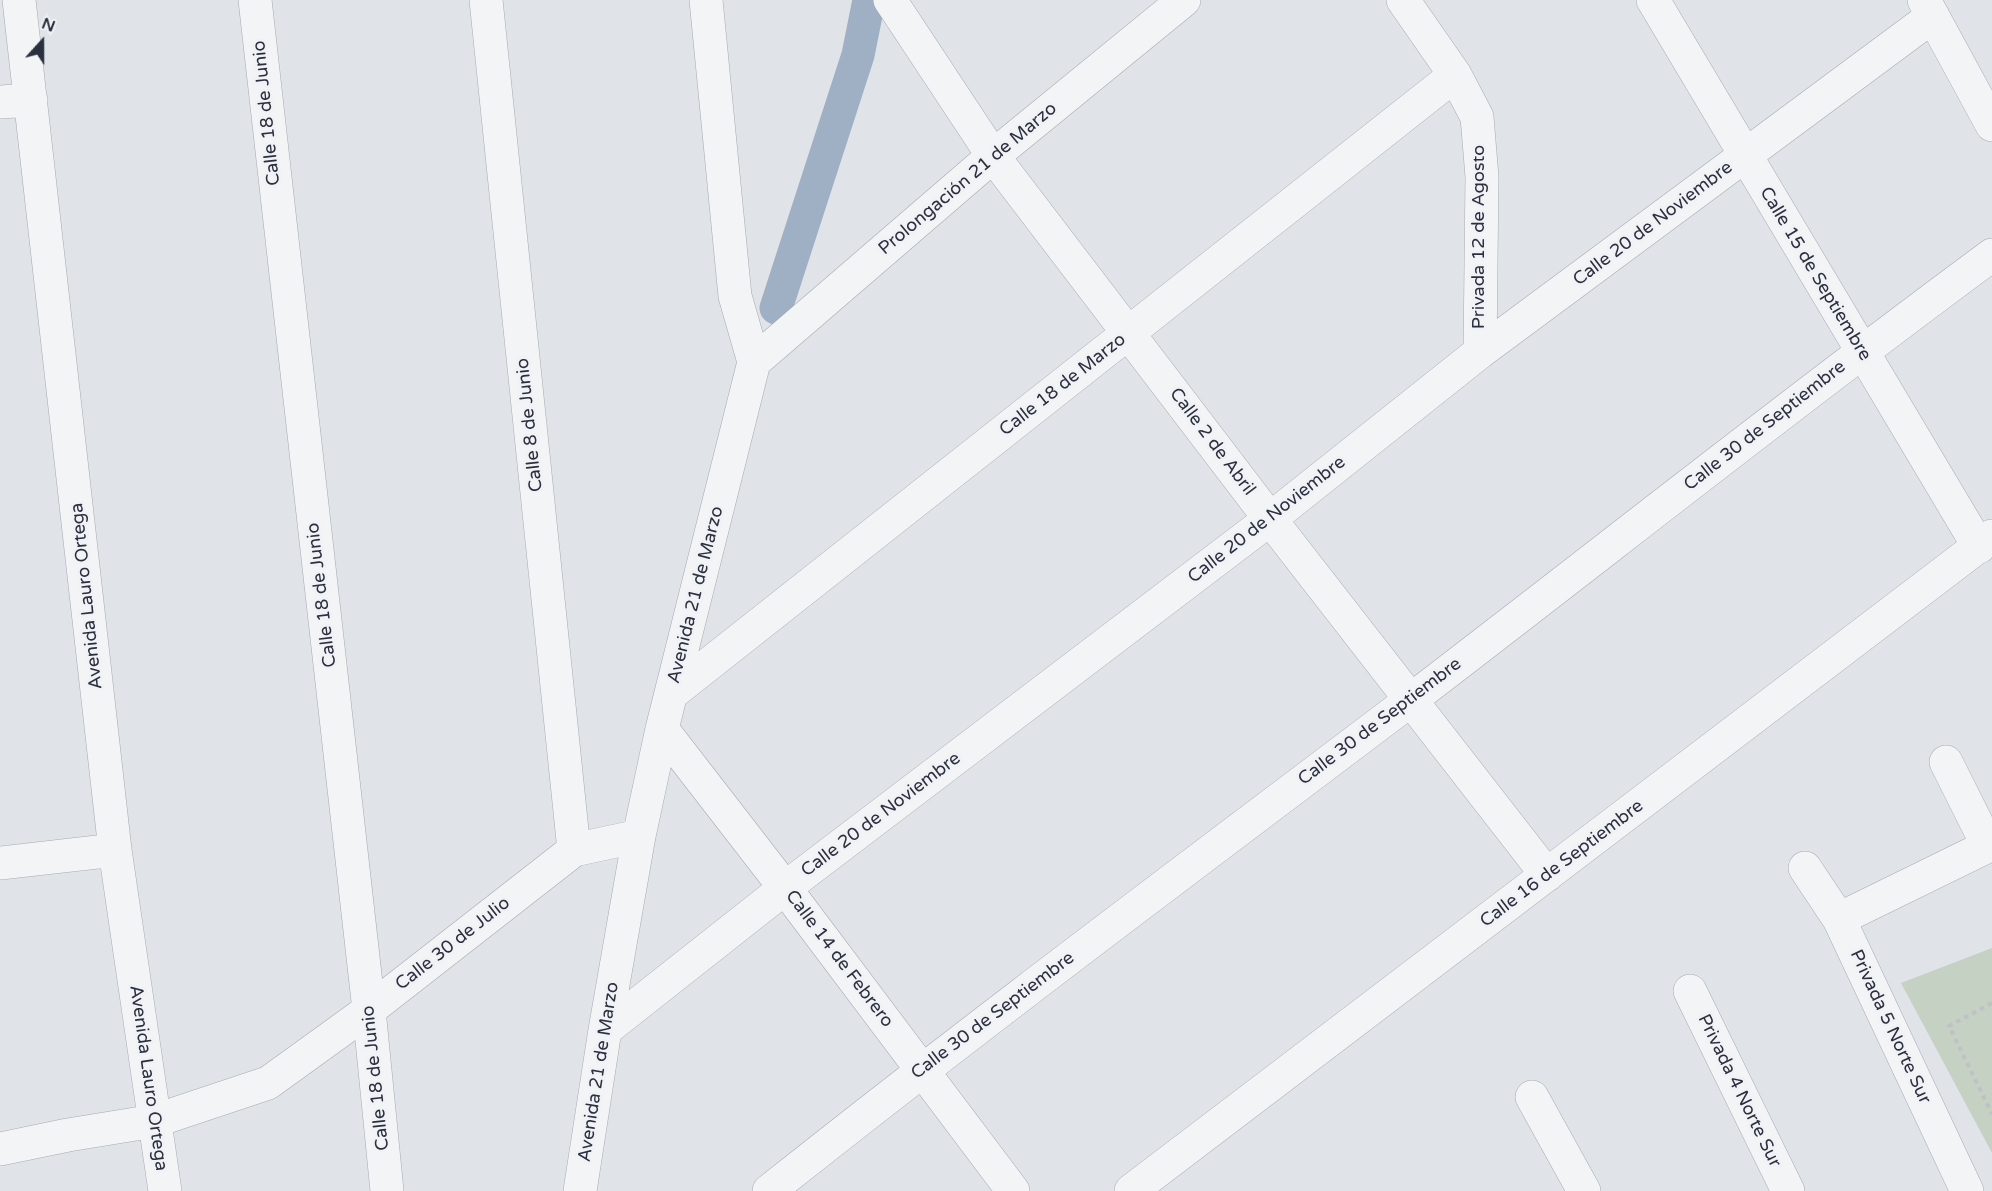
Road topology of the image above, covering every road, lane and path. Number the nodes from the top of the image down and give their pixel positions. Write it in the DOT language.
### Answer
graph roads {
  1 [pos="19,0"];
  2 [pos="255,0"];
  3 [pos="486,0"];
  4 [pos="706,0"];
  5 [pos="890,0"];
  6 [pos="1184,0"];
  7 [pos="1403,0"];
  8 [pos="1653,0"];
  9 [pos="1928,8"];
  10 [pos="1455,75"];
  11 [pos="16,101"];
  12 [pos="1992,124"];
  13 [pos="993,156"];
  14 [pos="1745,156"];
  15 [pos="1992,255"];
  16 [pos="1129,333"];
  17 [pos="1862,351"];
  18 [pos="1480,352"];
  19 [pos="754,362"];
  20 [pos="1270,519"];
  21 [pos="1985,542"];
  22 [pos="671,694"];
  23 [pos="1411,699"];
  24 [pos="662,729"];
  25 [pos="1946,762"];
  26 [pos="639,836"];
  27 [pos="1990,845"];
  28 [pos="115,850"];
  29 [pos="574,850"];
  30 [pos="0,863"];
  31 [pos="1805,868"];
  32 [pos="1547,875"];
  33 [pos="785,888"];
  34 [pos="1839,919"];
  35 [pos="1689,991"];
  36 [pos="1992,1004"];
  37 [pos="369,1010"];
  38 [pos="605,1030"];
  39 [pos="922,1070"];
  40 [pos="1532,1097"];
  41 [pos="1992,1114"];
  42 [pos="154,1121"];
  43 [pos="12,1147"];
  44 [pos="165,1191"];
  45 [pos="387,1191"];
  46 [pos="580,1191"];
  47 [pos="769,1191"];
  48 [pos="1013,1191"];
  49 [pos="1131,1191"];
  50 [pos="1584,1191"];
  51 [pos="1788,1191"];
  52 [pos="1967,1191"];
  1 -- 11 [label="street, Avenida Lauro Ortega"];
  2 -- 37 [label="street, Calle 18 de Junio"];
  3 -- 29 [label="street, Calle 8 de Junio"];
  4 -- 19 [label="street"];
  5 -- 13 [label="street, Calle 2 de Abril"];
  6 -- 13 [label="street, Prolongación 21 de Marzo"];
  7 -- 10 [label="street, Privada 12 de Agosto"];
  8 -- 14 [label="street, Calle 15 de Septiembre"];
  9 -- 12 [label="street"];
  9 -- 14 [label="street, Calle 20 de Noviembre"];
  10 -- 16 [label="street, Calle 18 de Marzo"];
  10 -- 18 [label="street, Privada 12 de Agosto"];
  11 -- 28 [label="street, Avenida Lauro Ortega"];
  13 -- 16 [label="street, Calle 2 de Abril"];
  13 -- 19 [label="street, Prolongación 21 de Marzo"];
  14 -- 17 [label="street, Calle 15 de Septiembre"];
  14 -- 18 [label="street, Calle 20 de Noviembre"];
  15 -- 17 [label="street, Calle 30 de Septiembre"];
  16 -- 20 [label="street, Calle 2 de Abril"];
  16 -- 22 [label="street, Calle 18 de Marzo"];
  17 -- 21 [label="street, Calle 15 de Septiembre"];
  17 -- 23 [label="street, Calle 30 de Septiembre"];
  18 -- 20 [label="street, Calle 20 de Noviembre"];
  19 -- 22 [label="street, Avenida 21 de Marzo"];
  20 -- 23 [label="street, Calle 2 de Abril"];
  20 -- 33 [label="street, Calle 20 de Noviembre"];
  21 -- 32 [label="street, Calle 16 de Septiembre"];
  22 -- 24 [label="street, Avenida 21 de Marzo"];
  23 -- 32 [label="street, Calle 2 de Abril"];
  23 -- 39 [label="street, Calle 30 de Septiembre"];
  24 -- 26 [label="street, Avenida 21 de Marzo"];
  24 -- 33 [label="street, Calle 14 de Febrero"];
  25 -- 27 [label="street"];
  26 -- 29 [label="street, Calle 30 de Julio"];
  26 -- 38 [label="street, Avenida 21 de Marzo"];
  27 -- 34 [label="street"];
  28 -- 30 [label="street"];
  28 -- 42 [label="street, Avenida Lauro Ortega"];
  29 -- 37 [label="street, Calle 30 de Julio"];
  31 -- 34 [label="street, Privada 5 Norte Sur"];
  32 -- 49 [label="street, Calle 16 de Septiembre"];
  33 -- 38 [label="street, Calle 20 de Noviembre"];
  33 -- 39 [label="street, Calle 14 de Febrero"];
  34 -- 52 [label="street, Privada 5 Norte Sur"];
  35 -- 51 [label="street, Privada 4 Norte Sur"];
  36 -- 41 [label="path"];
  37 -- 42 [label="street, Calle 30 de Julio"];
  37 -- 45 [label="street, Calle 18 de Junio"];
  38 -- 46 [label="street, Avenida 21 de Marzo"];
  39 -- 47 [label="street, Calle 30 de Septiembre"];
  39 -- 48 [label="street, Calle 14 de Febrero"];
  40 -- 50 [label="street"];
  42 -- 43 [label="street, Calle 30 de Julio"];
  42 -- 44 [label="street, Avenida Lauro Ortega"];
}
